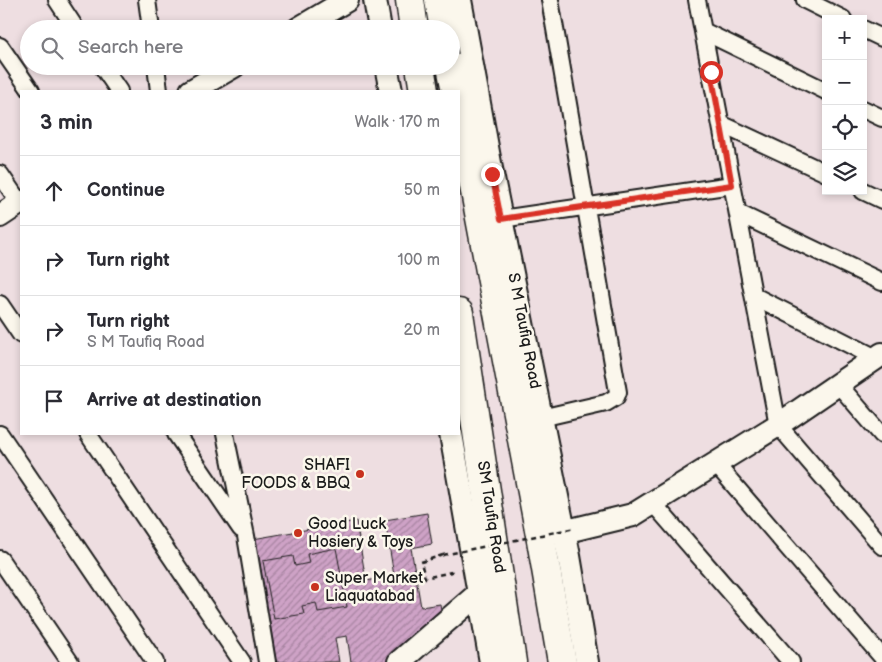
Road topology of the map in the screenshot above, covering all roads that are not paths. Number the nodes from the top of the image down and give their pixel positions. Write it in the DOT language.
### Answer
graph roads {
  1 [pos="56,0"];
  2 [pos="147,0"];
  3 [pos="348,0"];
  4 [pos="375,0"];
  5 [pos="410,0"];
  6 [pos="439,0"];
  7 [pos="460,0"];
  8 [pos="550,0"];
  9 [pos="697,0"];
  10 [pos="805,0"];
  11 [pos="835,15"];
  12 [pos="70,20"];
  13 [pos="150,20"];
  14 [pos="314,20"];
  15 [pos="378,20"];
  16 [pos="413,20"];
  17 [pos="442,20"];
  18 [pos="703,31"];
  19 [pos="867,31"];
  20 [pos="882,38"];
  21 [pos="0,46"];
  22 [pos="108,75"];
  23 [pos="157,75"];
  24 [pos="219,75"];
  25 [pos="388,75"];
  26 [pos="421,75"];
  27 [pos="453,75"];
  28 [pos="822,89"];
  29 [pos="30,90"];
  30 [pos="118,90"];
  31 [pos="159,90"];
  32 [pos="193,90"];
  33 [pos="391,90"];
  34 [pos="424,90"];
  35 [pos="456,90"];
  36 [pos="867,111"];
  37 [pos="460,112"];
  38 [pos="882,118"];
  39 [pos="721,124"];
  40 [pos="822,171"];
  41 [pos="0,174"];
  42 [pos="732,185"];
  43 [pos="867,193"];
  44 [pos="882,200"];
  45 [pos="20,202"];
  46 [pos="20,204"];
  47 [pos="586,206"];
  48 [pos="738,213"];
  49 [pos="0,216"];
  50 [pos="501,219"];
  51 [pos="882,282"];
  52 [pos="754,296"];
  53 [pos="0,304"];
  54 [pos="460,321"];
  55 [pos="20,334"];
  56 [pos="879,356"];
  57 [pos="838,384"];
  58 [pos="541,418"];
  59 [pos="778,425"];
  60 [pos="0,434"];
  61 [pos="89,435"];
  62 [pos="177,435"];
  63 [pos="225,435"];
  64 [pos="451,435"];
  65 [pos="882,436"];
  66 [pos="715,463"];
  67 [pos="652,502"];
  68 [pos="569,530"];
  69 [pos="246,536"];
  70 [pos="882,546"];
  71 [pos="0,559"];
  72 [pos="479,593"];
  73 [pos="882,657"];
  74 [pos="505,661"];
  75 [pos="70,662"];
  76 [pos="155,662"];
  77 [pos="242,662"];
  78 [pos="267,662"];
  79 [pos="399,662"];
  80 [pos="562,662"];
  81 [pos="587,662"];
  82 [pos="791,662"];
  1 -- 12 [label="street"];
  2 -- 13 [label="street"];
  3 -- 14 [label="main road"];
  4 -- 15 [label="main road"];
  5 -- 16 [label="highway"];
  6 -- 17 [label="highway"];
  7 -- 50 [label="main road, S M Taufiq Road"];
  8 -- 47 [label="street"];
  9 -- 18 [label="street"];
  10 -- 11 [label="street"];
  18 -- 28 [label="street"];
  18 -- 39 [label="street"];
  19 -- 20 [label="street"];
  21 -- 29 [label="street"];
  22 -- 30 [label="street"];
  23 -- 31 [label="street"];
  24 -- 32 [label="main road"];
  25 -- 33 [label="main road"];
  26 -- 34 [label="highway"];
  27 -- 35 [label="highway"];
  36 -- 38 [label="street"];
  37 -- 80 [label="highway"];
  39 -- 40 [label="street"];
  39 -- 42 [label="street"];
  41 -- 45 [label="street"];
  42 -- 47 [label="street"];
  42 -- 48 [label="street"];
  43 -- 44 [label="street"];
  46 -- 49 [label="main road"];
  47 -- 50 [label="street"];
  47 -- 58 [label="street"];
  48 -- 51 [label="street"];
  48 -- 52 [label="street"];
  50 -- 58 [label="main road, S M Taufiq Road"];
  52 -- 56 [label="street"];
  52 -- 59 [label="street"];
  53 -- 55 [label="street"];
  54 -- 74 [label="highway, SM Taufiq Road"];
  56 -- 57 [label="main road"];
  57 -- 59 [label="main road"];
  57 -- 65 [label="street"];
  58 -- 68 [label="main road, S M Taufiq Road"];
  59 -- 66 [label="main road"];
  59 -- 70 [label="street"];
  60 -- 76 [label="street"];
  61 -- 77 [label="street"];
  62 -- 69 [label="street"];
  63 -- 69 [label="street"];
  64 -- 72 [label="main road"];
  66 -- 67 [label="main road"];
  66 -- 73 [label="street"];
  67 -- 68 [label="main road"];
  67 -- 82 [label="street"];
  68 -- 81 [label="main road, S M Taufiq Road"];
  69 -- 78 [label="street"];
  71 -- 75 [label="street"];
  72 -- 74 [label="main road"];
  72 -- 79 [label="main road"];
}
